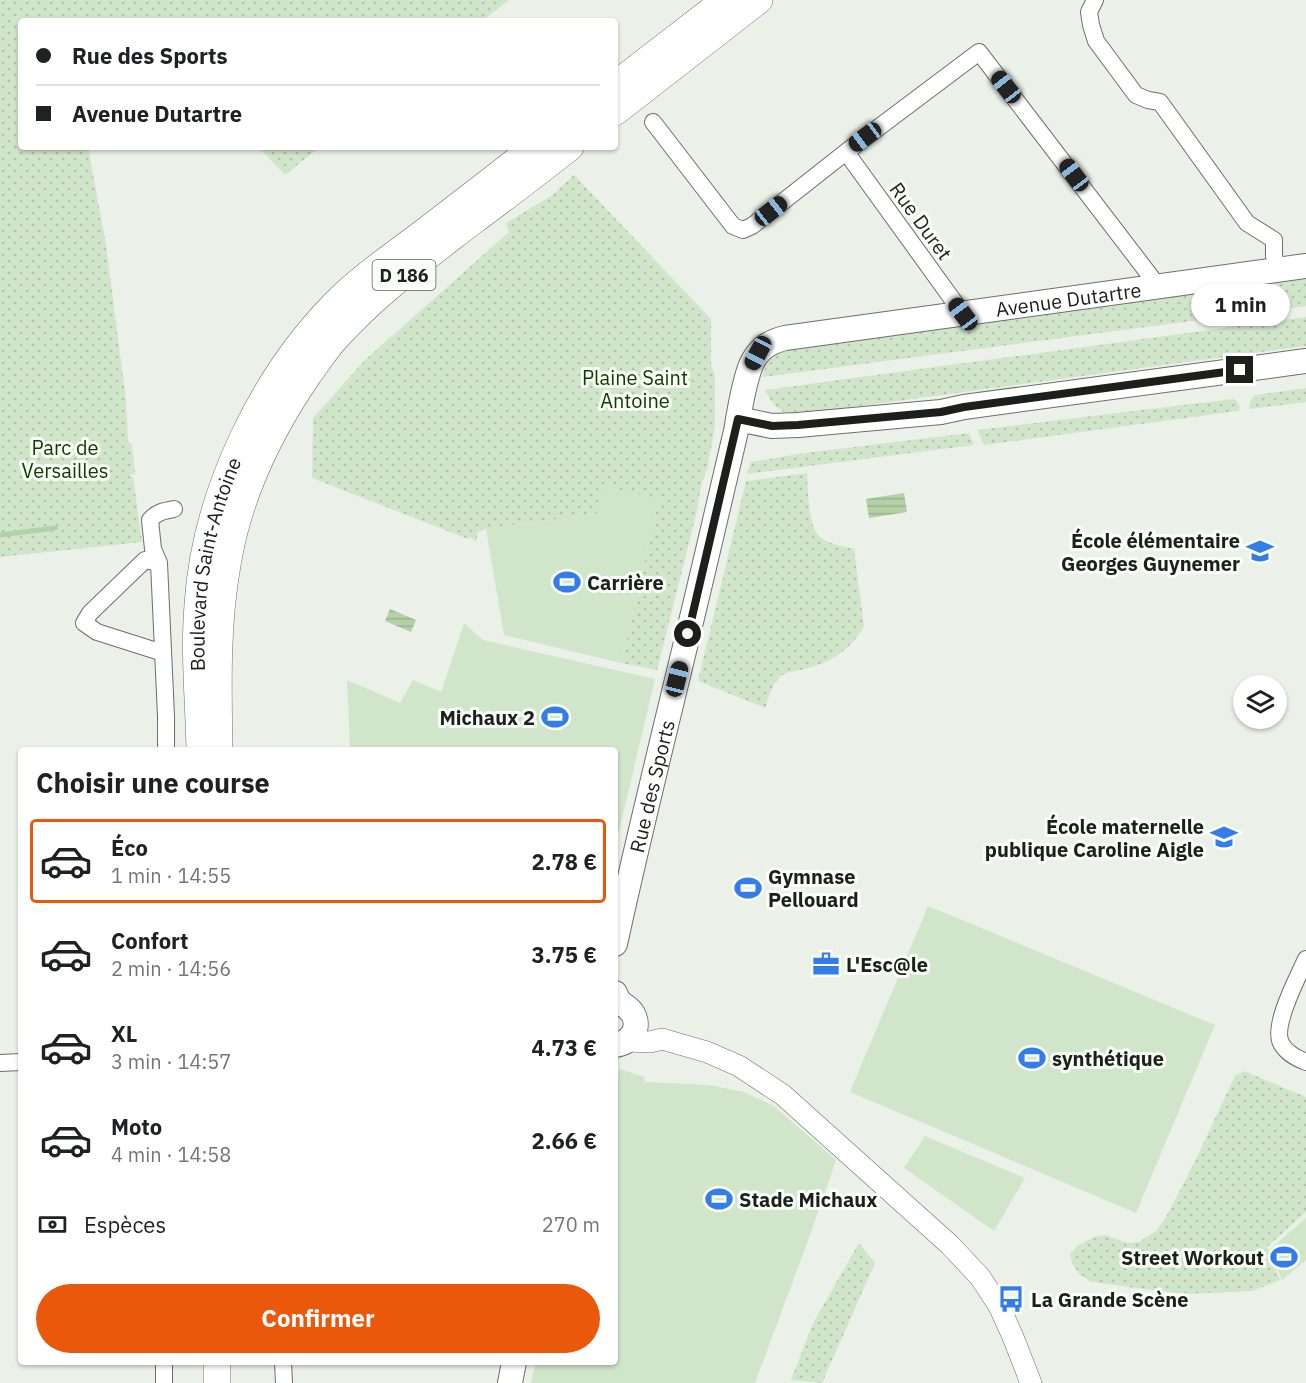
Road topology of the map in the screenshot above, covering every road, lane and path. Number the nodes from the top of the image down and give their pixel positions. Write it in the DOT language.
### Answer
graph roads {
  1 [pos="725,0"];
  2 [pos="759,0"];
  3 [pos="1095,0"];
  4 [pos="618,83"];
  5 [pos="618,110"];
  6 [pos="653,122"];
  7 [pos="530,150"];
  8 [pos="566,150"];
  9 [pos="846,152"];
  10 [pos="1306,266"];
  11 [pos="1278,269"];
  12 [pos="1158,286"];
  13 [pos="963,314"];
  14 [pos="1306,361"];
  15 [pos="738,419"];
  16 [pos="174,509"];
  17 [pos="159,563"];
  18 [pos="163,653"];
  19 [pos="166,747"];
  20 [pos="200,747"];
  21 [pos="219,747"];
  22 [pos="618,930"];
  23 [pos="1306,959"];
  24 [pos="1299,994"];
  25 [pos="618,1001"];
  26 [pos="626,1037"];
  27 [pos="18,1062"];
  28 [pos="1306,1062"];
  29 [pos="0,1063"];
  30 [pos="164,1365"];
  31 [pos="201,1365"];
  32 [pos="217,1365"];
  33 [pos="283,1365"];
  34 [pos="513,1365"];
  35 [pos="164,1383"];
  36 [pos="201,1383"];
  37 [pos="217,1383"];
  38 [pos="284,1383"];
  39 [pos="510,1383"];
  40 [pos="1031,1383"];
  1 -- 4 [label="main road"];
  2 -- 5 [label="main road"];
  3 -- 11 [label="street"];
  6 -- 9 [label="street"];
  7 -- 20 [label="main road, Boulevard Saint-Antoine / D 186"];
  8 -- 21 [label="main road, Boulevard Saint-Antoine / D 186"];
  9 -- 12 [label="street"];
  9 -- 13 [label="street, Rue Duret"];
  10 -- 11 [label="main road, Avenue Dutartre"];
  11 -- 12 [label="main road, Avenue Dutartre"];
  12 -- 13 [label="main road, Avenue Dutartre"];
  13 -- 15 [label="main road, Avenue Dutartre"];
  14 -- 15 [label="main road"];
  15 -- 22 [label="main road, Rue des Sports"];
  16 -- 17 [label="street, Boulevard Saint-Antoine"];
  17 -- 18 [label="street, Boulevard Saint-Antoine"];
  17 -- 18 [label="street"];
  18 -- 19 [label="street, Boulevard Saint-Antoine"];
  23 -- 24 [label="street"];
  24 -- 28 [label="street"];
  25 -- 26 [label="main road"];
  26 -- 40 [label="street"];
  27 -- 29 [label="street"];
  30 -- 35 [label="street"];
  31 -- 36 [label="main road"];
  32 -- 37 [label="main road"];
  33 -- 38 [label="street"];
  34 -- 39 [label="main road"];
}
